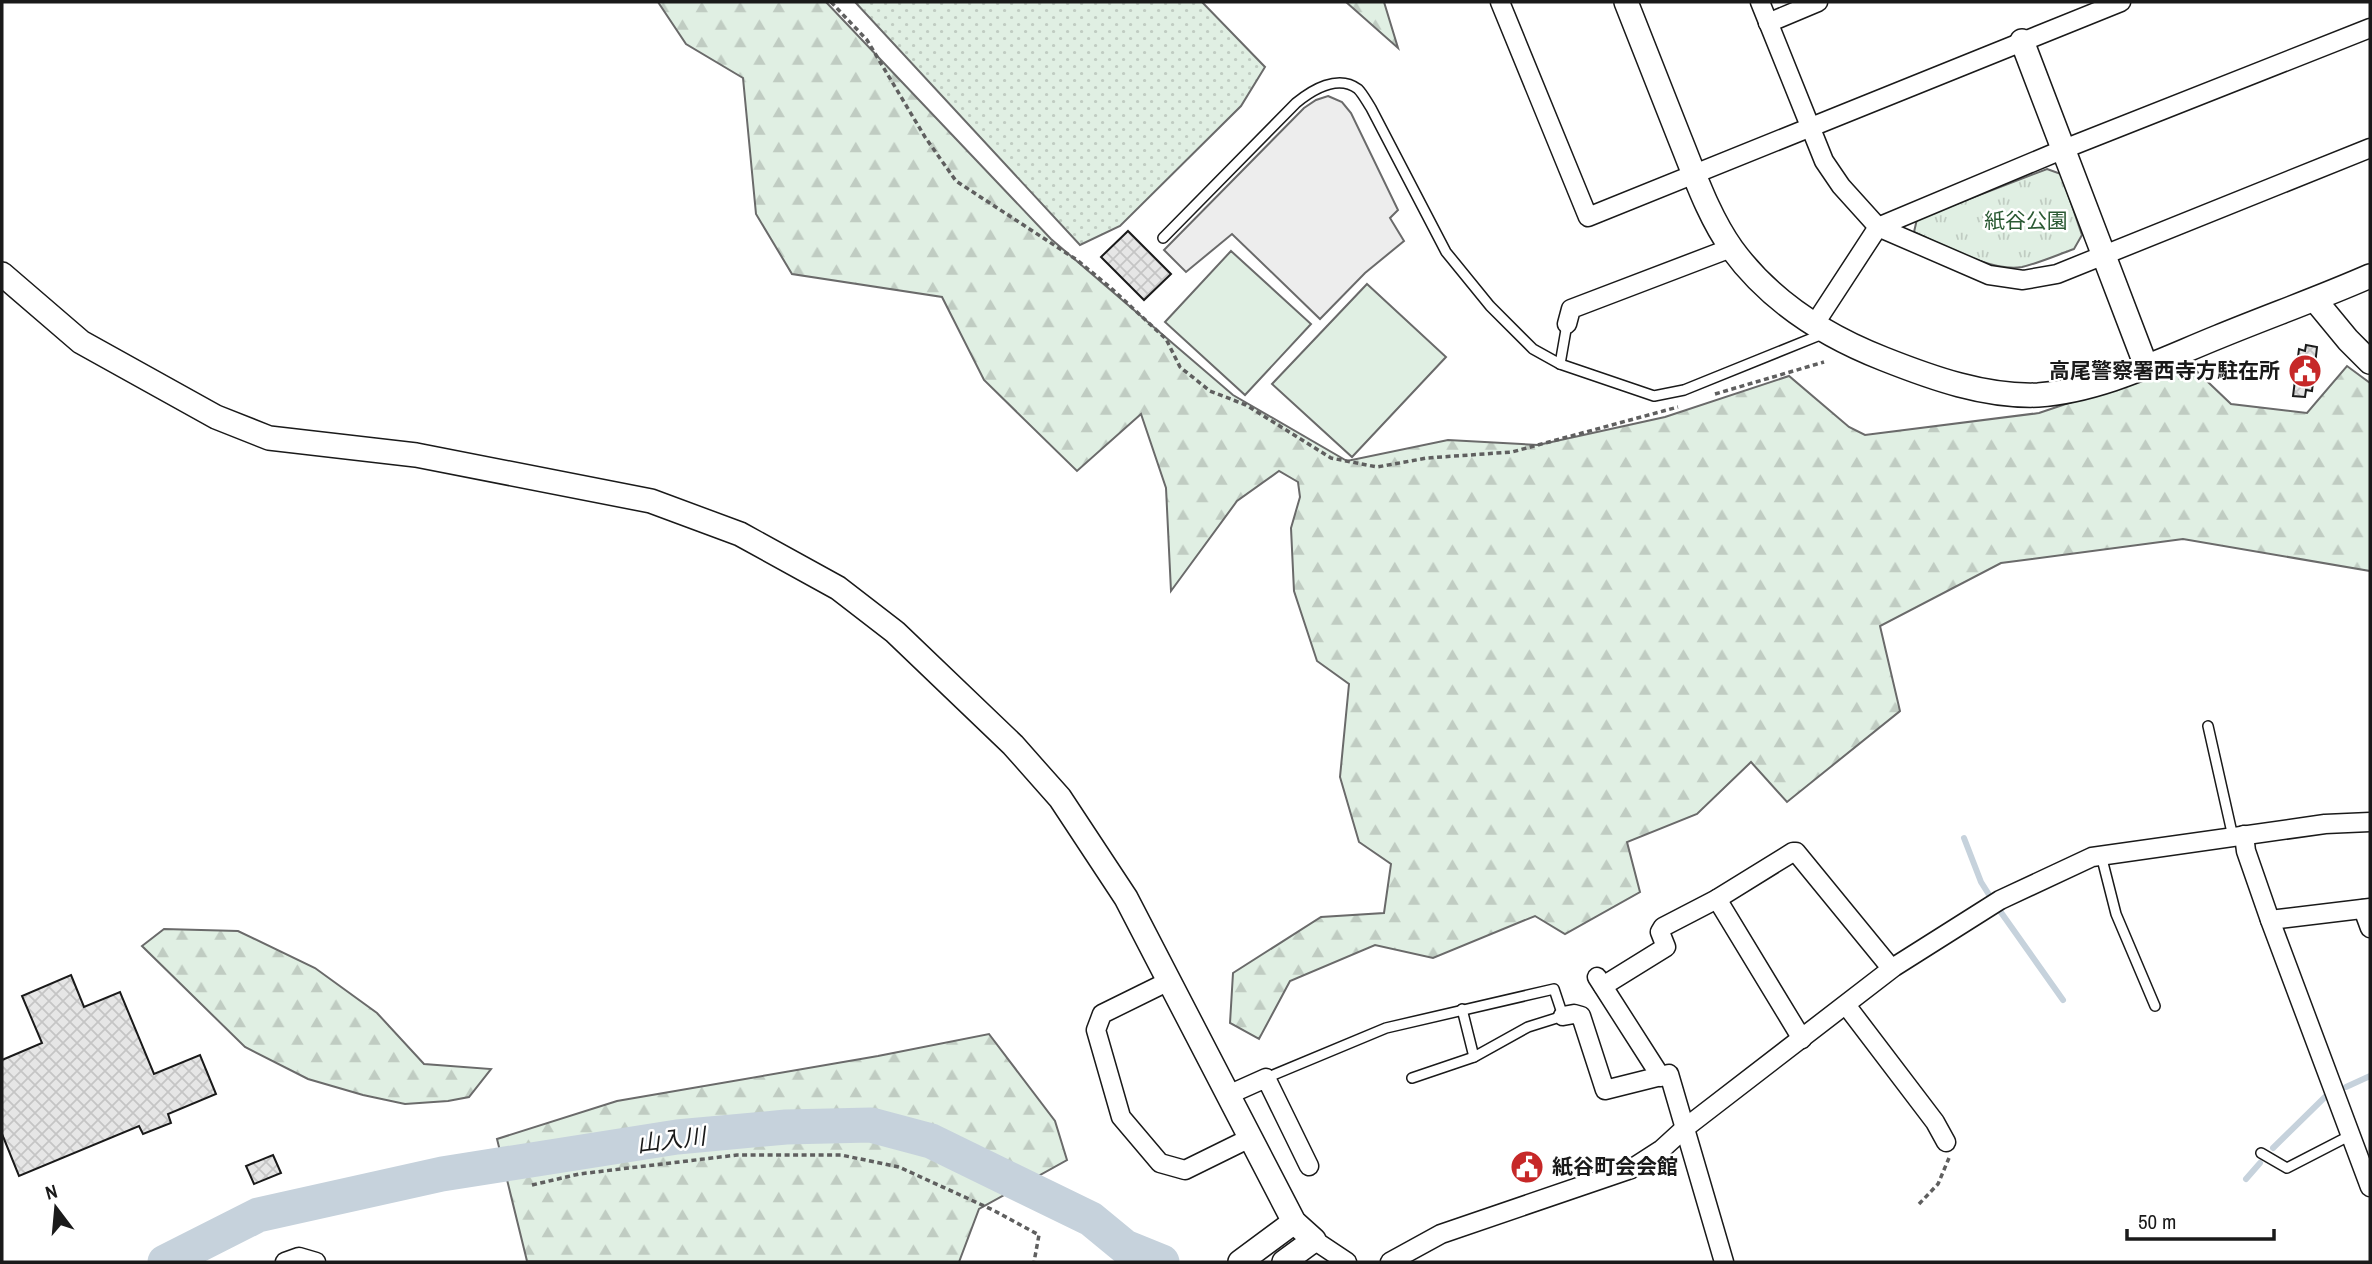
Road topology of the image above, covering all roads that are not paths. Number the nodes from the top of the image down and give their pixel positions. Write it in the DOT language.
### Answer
graph roads {
  1 [pos="1500,2"];
  2 [pos="1626,2"];
  3 [pos="1760,2"];
  4 [pos="1818,2"];
  5 [pos="2120,2"];
  6 [pos="1768,23"];
  7 [pos="2370,28"];
  8 [pos="2022,41"];
  9 [pos="1809,129"];
  10 [pos="2370,148"];
  11 [pos="2064,149"];
  12 [pos="1694,174"];
  13 [pos="1878,228"];
  14 [pos="1163,238"];
  15 [pos="1731,248"];
  16 [pos="2104,255"];
  17 [pos="2,274"];
  18 [pos="2370,276"];
  19 [pos="2315,300"];
  20 [pos="1567,324"];
  21 [pos="1820,329"];
  22 [pos="2370,362"];
  23 [pos="1560,365"];
  24 [pos="2146,366"];
  25 [pos="2208,726"];
  26 [pos="2370,822"];
  27 [pos="2238,836"];
  28 [pos="2101,855"];
  29 [pos="1717,899"];
  30 [pos="2367,909"];
  31 [pos="2270,920"];
  32 [pos="2370,928"];
  33 [pos="1891,968"];
  34 [pos="1169,981"];
  35 [pos="1846,1005"];
  36 [pos="2155,1006"];
  37 [pos="1462,1009"];
  38 [pos="1563,1016"];
  39 [pos="1802,1039"];
  40 [pos="1474,1057"];
  41 [pos="1661,1077"];
  42 [pos="1266,1078"];
  43 [pos="1412,1078"];
  44 [pos="1228,1095"];
  45 [pos="1685,1128"];
  46 [pos="2351,1135"];
  47 [pos="1250,1138"];
  48 [pos="1946,1142"];
  49 [pos="2261,1153"];
  50 [pos="1309,1166"];
  51 [pos="2370,1187"];
  52 [pos="1293,1222"];
  53 [pos="1314,1240"];
  54 [pos="1249,1255"];
  55 [pos="285,1262"];
  56 [pos="316,1262"];
  57 [pos="1284,1262"];
  58 [pos="1347,1262"];
  59 [pos="1390,1262"];
  60 [pos="1724,1262"];
  1 -- 12 [label="street"];
  2 -- 12 [label="street"];
  3 -- 6 [label="street"];
  4 -- 6 [label="street"];
  5 -- 8 [label="street"];
  6 -- 9 [label="street"];
  7 -- 11 [label="street"];
  8 -- 9 [label="street"];
  8 -- 11 [label="street"];
  9 -- 12 [label="street"];
  9 -- 13 [label="street"];
  10 -- 16 [label="street"];
  11 -- 13 [label="street"];
  11 -- 16 [label="street"];
  12 -- 15 [label="street"];
  13 -- 16 [label="street"];
  13 -- 21 [label="street"];
  14 -- 23 [label="lane"];
  15 -- 20 [label="street"];
  15 -- 21 [label="street"];
  16 -- 24 [label="street"];
  17 -- 34 [label="street"];
  18 -- 19 [label="street"];
  19 -- 22 [label="street"];
  19 -- 24 [label="street"];
  20 -- 23 [label="lane"];
  21 -- 23 [label="lane"];
  21 -- 24 [label="street"];
  25 -- 27 [label="lane"];
  26 -- 27 [label="street"];
  27 -- 28 [label="street"];
  27 -- 31 [label="street"];
  28 -- 33 [label="street"];
  28 -- 36 [label="lane"];
  29 -- 33 [label="street"];
  29 -- 39 [label="street"];
  29 -- 41 [label="street"];
  30 -- 31 [label="street"];
  30 -- 32 [label="street"];
  31 -- 46 [label="street"];
  33 -- 35 [label="street"];
  34 -- 44 [label="street"];
  34 -- 47 [label="street"];
  35 -- 39 [label="street"];
  35 -- 48 [label="street"];
  37 -- 38 [label="lane"];
  37 -- 40 [label="lane"];
  37 -- 42 [label="lane"];
  38 -- 40 [label="lane"];
  38 -- 41 [label="street"];
  39 -- 45 [label="street"];
  40 -- 43 [label="lane"];
  41 -- 45 [label="street"];
  42 -- 44 [label="street"];
  42 -- 50 [label="street"];
  44 -- 47 [label="street"];
  45 -- 59 [label="street"];
  45 -- 60 [label="street"];
  46 -- 49 [label="lane"];
  46 -- 51 [label="street"];
  47 -- 52 [label="street"];
  52 -- 53 [label="street"];
  52 -- 54 [label="street"];
  53 -- 57 [label="street"];
  53 -- 58 [label="street"];
  55 -- 56 [label="street"];
}
